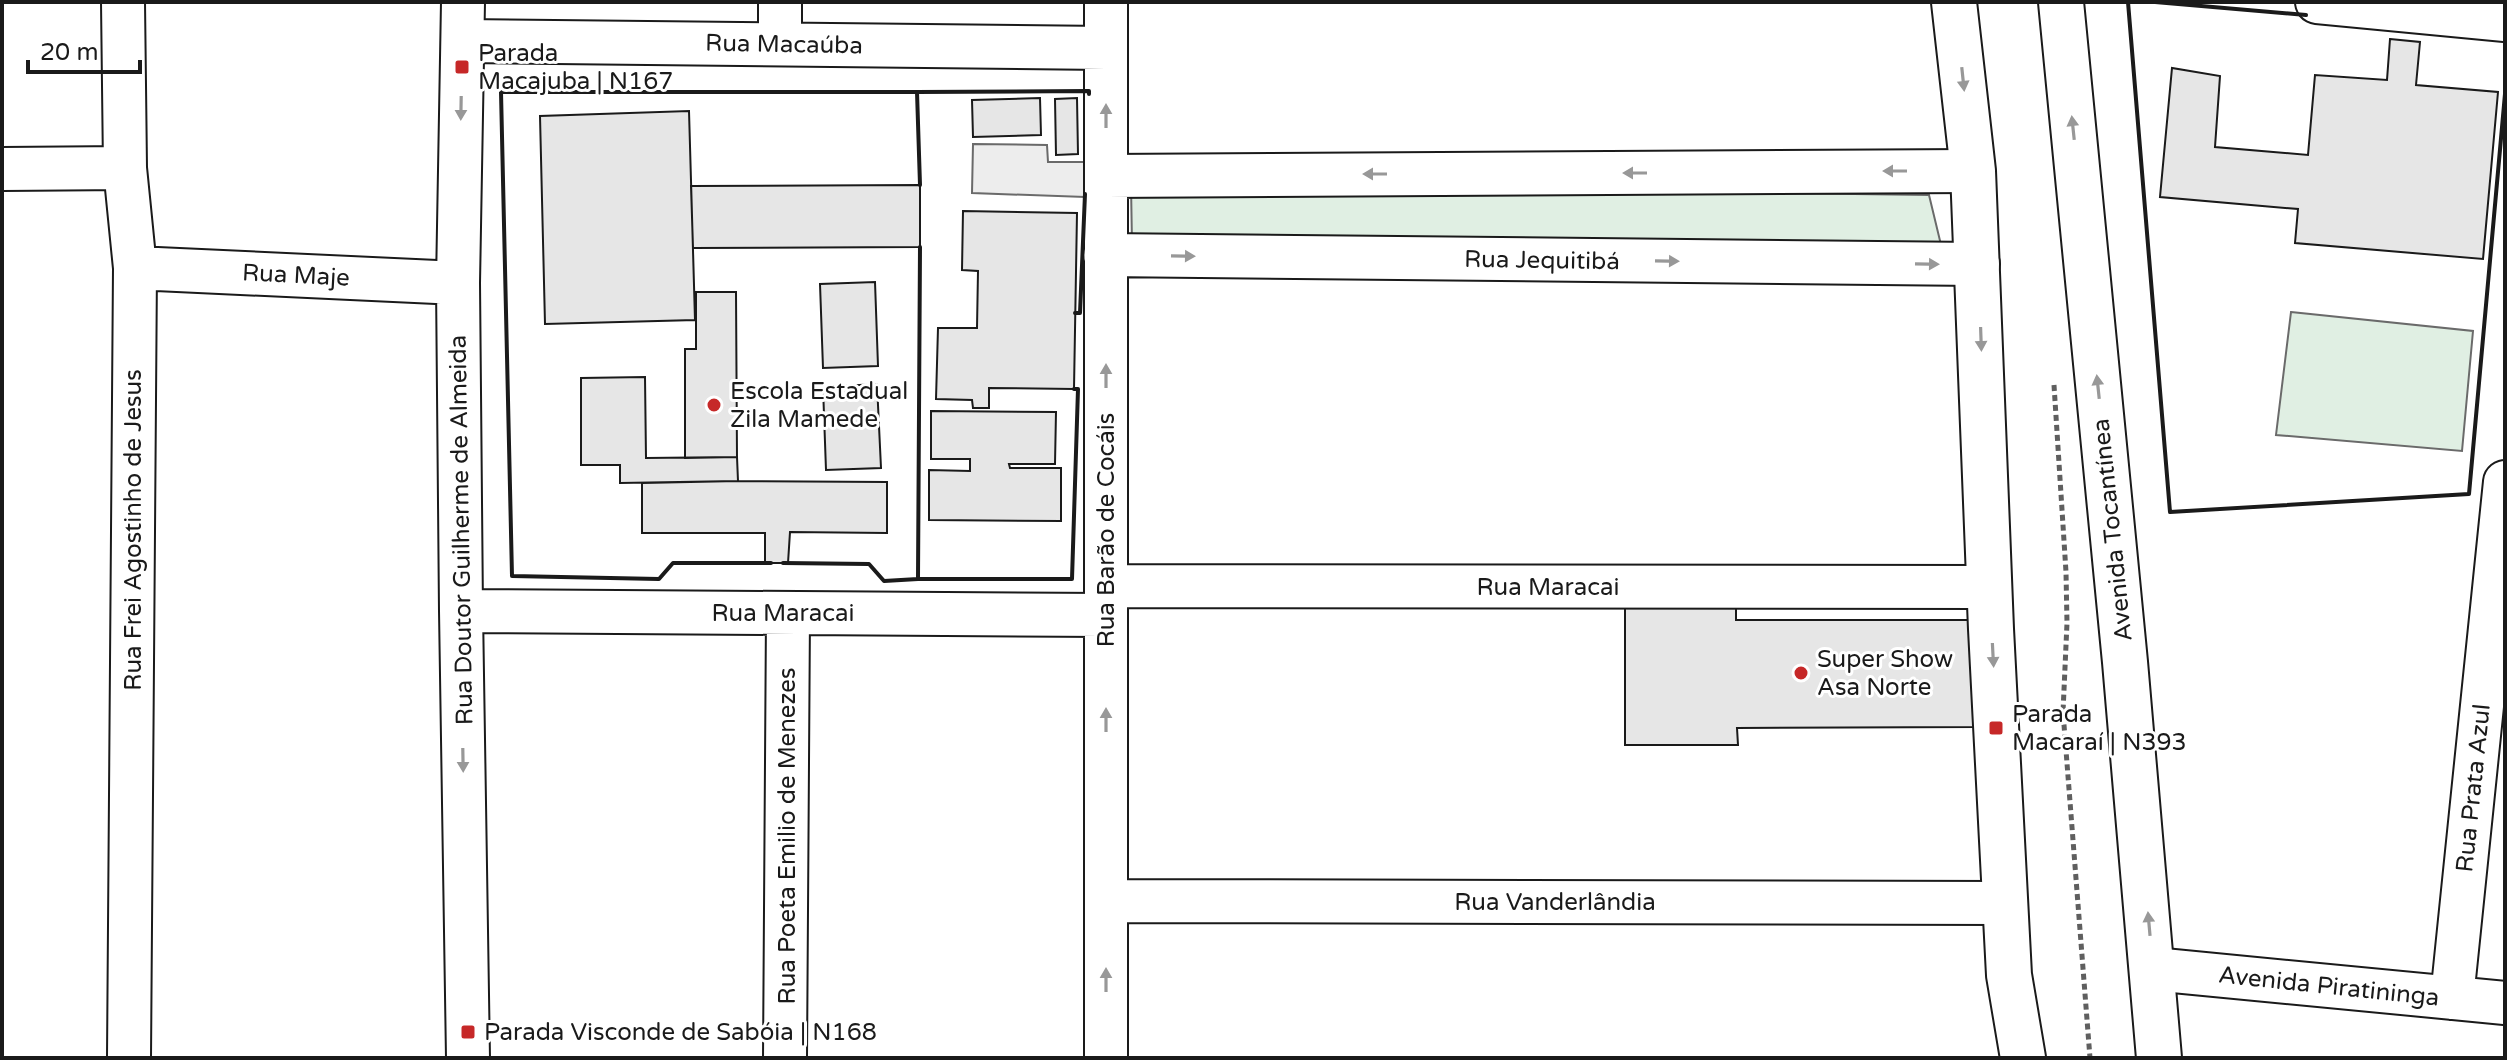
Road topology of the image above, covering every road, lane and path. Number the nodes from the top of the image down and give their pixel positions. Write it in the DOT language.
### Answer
graph roads {
  1 [pos="123,2"];
  2 [pos="780,2"];
  3 [pos="1106,2"];
  4 [pos="1954,2"];
  5 [pos="2061,2"];
  6 [pos="2317,2"];
  7 [pos="2505,20"];
  8 [pos="463,21"];
  9 [pos="780,44"];
  10 [pos="1106,48"];
  11 [pos="125,168"];
  12 [pos="2,169"];
  13 [pos="1973,171"];
  14 [pos="1106,176"];
  15 [pos="1105,255"];
  16 [pos="1978,264"];
  17 [pos="135,268"];
  18 [pos="458,283"];
  19 [pos="2053,372"];
  20 [pos="2505,482"];
  21 [pos="1990,587"];
  22 [pos="1106,601"];
  23 [pos="461,611"];
  24 [pos="788,614"];
  25 [pos="1106,901"];
  26 [pos="2005,903"];
  27 [pos="2153,969"];
  28 [pos="2009,975"];
  29 [pos="2452,998"];
  30 [pos="2505,1003"];
  31 [pos="129,1058"];
  32 [pos="468,1058"];
  33 [pos="785,1058"];
  34 [pos="1106,1058"];
  35 [pos="1991,1058"];
  36 [pos="2023,1058"];
  37 [pos="2090,1058"];
  38 [pos="2159,1058"];
  1 -- 11 [label="street, Rua Frei Agostinho de Jesus"];
  2 -- 9 [label="street"];
  3 -- 10 [label="street, Rua Barão de Cocáis"];
  4 -- 13 [label="main road, one-way"];
  27 -- 5 [label="main road, Avenida Tocantínea, one-way"];
  6 -- 7 [label="street"];
  8 -- 9 [label="street, Rua Macaúba"];
  8 -- 18 [label="street, Rua Doutor Guilherme de Almeida, one-way"];
  9 -- 10 [label="street, Rua Macaúba"];
  14 -- 10 [label="street, Rua Barão de Cocáis, one-way"];
  11 -- 12 [label="street"];
  11 -- 17 [label="street, Rua Frei Agostinho de Jesus"];
  13 -- 14 [label="street, one-way"];
  13 -- 16 [label="main road"];
  14 -- 15 [label="street, Rua Barão de Cocáis"];
  15 -- 16 [label="street, Rua Jequitibá, one-way"];
  22 -- 15 [label="street, Rua Barão de Cocáis, one-way"];
  16 -- 21 [label="main road, one-way"];
  17 -- 18 [label="street, Rua Maje"];
  17 -- 31 [label="street, Rua Frei Agostinho de Jesus"];
  18 -- 23 [label="street, Rua Doutor Guilherme de Almeida"];
  19 -- 37 [label="path"];
  20 -- 29 [label="street, Rua Prata Azul"];
  21 -- 22 [label="street, Rua Maracai"];
  21 -- 26 [label="main road, one-way"];
  22 -- 24 [label="street, Rua Maracai"];
  25 -- 22 [label="street, Rua Barão de Cocáis, one-way"];
  23 -- 24 [label="street, Rua Maracai"];
  23 -- 32 [label="street, Rua Doutor Guilherme de Almeida, one-way"];
  24 -- 33 [label="street, Rua Poeta Emilio de Menezes"];
  25 -- 26 [label="street, Rua Vanderlândia"];
  34 -- 25 [label="street, Rua Barão de Cocáis, one-way"];
  26 -- 28 [label="main road"];
  27 -- 29 [label="street, Avenida Piratininga"];
  27 -- 38 [label="main road, Avenida Tocantínea"];
  28 -- 35 [label="main road"];
  28 -- 36 [label="main road"];
  29 -- 30 [label="street, Avenida Piratininga"];
}
